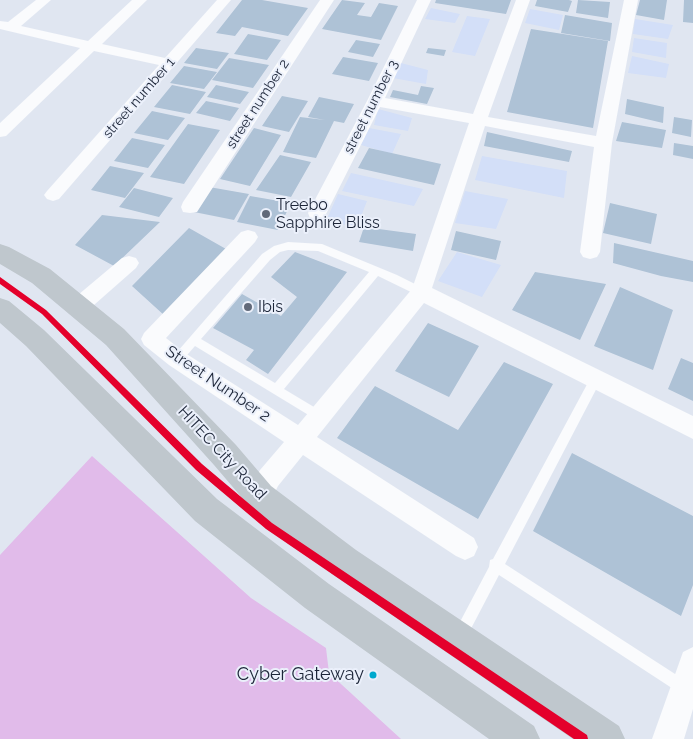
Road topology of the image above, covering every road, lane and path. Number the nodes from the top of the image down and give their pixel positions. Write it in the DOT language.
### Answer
graph roads {
  1 [pos="44,0"];
  2 [pos="140,0"];
  3 [pos="224,0"];
  4 [pos="327,0"];
  5 [pos="424,0"];
  6 [pos="522,0"];
  7 [pos="631,0"];
  8 [pos="6,26"];
  9 [pos="89,46"];
  10 [pos="159,60"];
  11 [pos="375,101"];
  12 [pos="479,119"];
  13 [pos="0,132"];
  14 [pos="603,143"];
  15 [pos="53,195"];
  16 [pos="190,207"];
  17 [pos="317,213"];
  18 [pos="242,238"];
  19 [pos="590,252"];
  20 [pos="0,253"];
  21 [pos="130,263"];
  22 [pos="376,271"];
  23 [pos="421,292"];
  24 [pos="79,306"];
  25 [pos="0,308"];
  26 [pos="194,340"];
  27 [pos="177,359"];
  28 [pos="595,380"];
  29 [pos="276,390"];
  30 [pos="320,417"];
  31 [pos="693,428"];
  32 [pos="301,440"];
  33 [pos="260,496"];
  34 [pos="465,547"];
  35 [pos="495,565"];
  36 [pos="458,639"];
  37 [pos="688,675"];
  38 [pos="521,739"];
  39 [pos="606,739"];
  40 [pos="668,739"];
  1 -- 8 [label="street"];
  2 -- 9 [label="street"];
  3 -- 15 [label="street, street number 1"];
  4 -- 16 [label="street, street number 2"];
  5 -- 11 [label="street, street number 3"];
  6 -- 12 [label="street"];
  7 -- 14 [label="street"];
  8 -- 9 [label="street"];
  9 -- 10 [label="street"];
  9 -- 13 [label="street"];
  11 -- 12 [label="street"];
  11 -- 17 [label="street, street number 3"];
  12 -- 14 [label="street"];
  12 -- 23 [label="street"];
  14 -- 19 [label="street"];
  18 -- 27 [label="street, Street Number 2"];
  20 -- 24 [label="main road, HITEC City Road"];
  21 -- 24 [label="street"];
  22 -- 23 [label="lane"];
  22 -- 26 [label="lane"];
  22 -- 29 [label="lane"];
  23 -- 28 [label="street"];
  23 -- 30 [label="street"];
  24 -- 33 [label="main road, HITEC City Road"];
  25 -- 38 [label="main road"];
  26 -- 27 [label="lane"];
  26 -- 29 [label="lane"];
  27 -- 32 [label="street, Street Number 2"];
  28 -- 31 [label="street"];
  28 -- 35 [label="lane"];
  29 -- 30 [label="lane"];
  30 -- 32 [label="street"];
  32 -- 33 [label="street"];
  32 -- 34 [label="street, Street Number 2"];
  33 -- 36 [label="main road, HITEC City Road"];
  35 -- 36 [label="lane"];
  35 -- 37 [label="lane"];
  36 -- 39 [label="main road, HITEC City Road"];
  37 -- 40 [label="street"];
}
